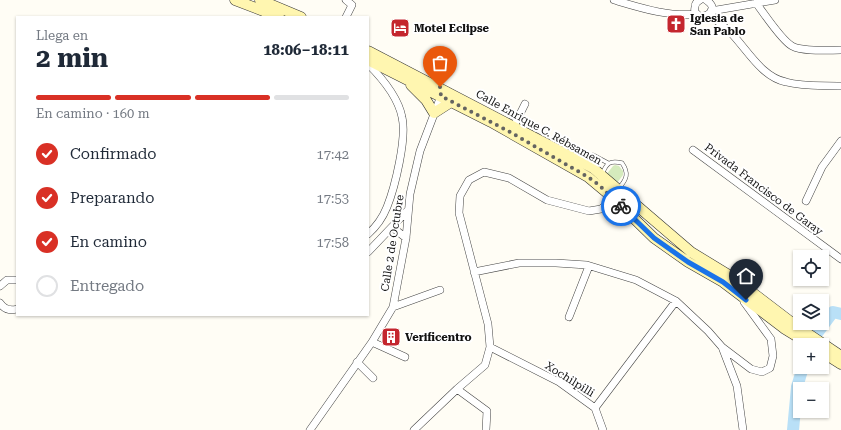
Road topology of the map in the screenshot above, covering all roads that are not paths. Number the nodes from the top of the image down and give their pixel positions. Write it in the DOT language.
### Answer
graph roads {
  1 [pos="235,0"];
  2 [pos="346,0"];
  3 [pos="614,0"];
  4 [pos="700,0"];
  5 [pos="706,0"];
  6 [pos="774,0"];
  7 [pos="267,1"];
  8 [pos="756,3"];
  9 [pos="710,12"];
  10 [pos="697,14"];
  11 [pos="276,16"];
  12 [pos="299,16"];
  13 [pos="346,16"];
  14 [pos="841,50"];
  15 [pos="369,52"];
  16 [pos="369,60"];
  17 [pos="369,65"];
  18 [pos="404,78"];
  19 [pos="841,86"];
  20 [pos="440,92"];
  21 [pos="451,102"];
  22 [pos="525,104"];
  23 [pos="434,113"];
  24 [pos="514,126"];
  25 [pos="841,141"];
  26 [pos="693,150"];
  27 [pos="594,155"];
  28 [pos="608,164"];
  29 [pos="600,180"];
  30 [pos="615,193"];
  31 [pos="806,201"];
  32 [pos="408,210"];
  33 [pos="392,227"];
  34 [pos="369,233"];
  35 [pos="406,238"];
  36 [pos="369,251"];
  37 [pos="841,260"];
  38 [pos="589,266"];
  39 [pos="474,272"];
  40 [pos="16,280"];
  41 [pos="0,286"];
  42 [pos="440,290"];
  43 [pos="676,301"];
  44 [pos="745,301"];
  45 [pos="393,307"];
  46 [pos="2,308"];
  47 [pos="16,309"];
  48 [pos="569,317"];
  49 [pos="800,338"];
  50 [pos="372,342"];
  51 [pos="490,347"];
  52 [pos="722,347"];
  53 [pos="829,356"];
  54 [pos="841,356"];
  55 [pos="405,357"];
  56 [pos="357,362"];
  57 [pos="841,364"];
  58 [pos="373,378"];
  59 [pos="457,389"];
  60 [pos="595,408"];
  61 [pos="310,430"];
  62 [pos="414,430"];
  63 [pos="486,430"];
  64 [pos="603,430"];
  65 [pos="743,430"];
  1 -- 11 [label="main road"];
  2 -- 13 [label="street"];
  3 -- 10 [label="street"];
  4 -- 10 [label="street"];
  5 -- 9 [label="street"];
  6 -- 8 [label="street"];
  7 -- 12 [label="main road"];
  8 -- 9 [label="street"];
  8 -- 14 [label="street"];
  9 -- 10 [label="street"];
  9 -- 19 [label="street"];
  15 -- 20 [label="main road, Calle Enrique C. Rébsamen"];
  16 -- 18 [label="main road, Calle Enrique C. Rébsamen"];
  17 -- 34 [label="street"];
  18 -- 20 [label="main road, Calle Enrique C. Rébsamen"];
  18 -- 23 [label="main road"];
  20 -- 21 [label="main road, Calle Enrique C. Rébsamen"];
  20 -- 23 [label="street, Calle 2 de Octubre"];
  20 -- 24 [label="main road, Calle Enrique C. Rébsamen"];
  21 -- 23 [label="main road"];
  21 -- 29 [label="main road, Calle Enrique C. Rébsamen"];
  22 -- 24 [label="street"];
  23 -- 32 [label="street, Calle 2 de Octubre"];
  24 -- 29 [label="main road, Calle Enrique C. Rébsamen"];
  25 -- 31 [label="street"];
  26 -- 37 [label="street, Privada Francisco de Garay"];
  27 -- 28 [label="lane"];
  28 -- 29 [label="lane"];
  28 -- 30 [label="lane"];
  29 -- 30 [label="main road, Calle Enrique C. Rébsamen"];
  30 -- 39 [label="street"];
  30 -- 44 [label="main road, Calle Enrique C. Rébsamen"];
  30 -- 54 [label="main road, Calle Enrique C. Rébsamen"];
  32 -- 33 [label="street"];
  32 -- 35 [label="street, Calle 2 de Octubre"];
  33 -- 35 [label="street"];
  33 -- 36 [label="street"];
  35 -- 45 [label="street, Calle 2 de Octubre"];
  38 -- 39 [label="street"];
  38 -- 43 [label="street"];
  38 -- 48 [label="street"];
  39 -- 51 [label="street"];
  40 -- 41 [label="street"];
  42 -- 45 [label="street"];
  43 -- 52 [label="street"];
  43 -- 60 [label="street"];
  44 -- 49 [label="main road, Calle Enrique C. Rébsamen"];
  44 -- 52 [label="street"];
  45 -- 50 [label="street, Calle 2 de Octubre"];
  46 -- 47 [label="street"];
  50 -- 55 [label="street"];
  50 -- 56 [label="street, Calle 2 de Octubre"];
  51 -- 59 [label="street"];
  51 -- 60 [label="street, Xochilpilli"];
  52 -- 65 [label="street"];
  53 -- 57 [label="main road"];
  56 -- 58 [label="street"];
  56 -- 61 [label="street, Calle 2 de Octubre"];
  59 -- 62 [label="street"];
  59 -- 63 [label="street"];
  60 -- 64 [label="street, Xochilpilli"];
}
